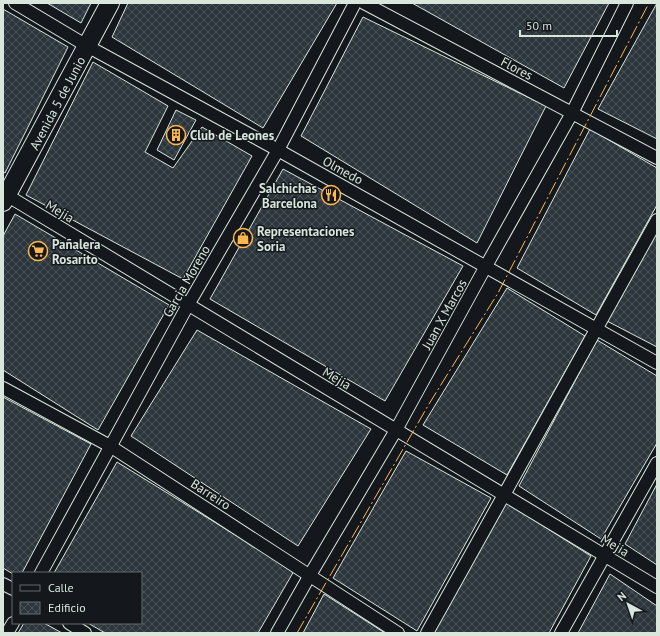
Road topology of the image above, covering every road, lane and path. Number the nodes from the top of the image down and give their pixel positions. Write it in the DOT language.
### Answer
graph roads {
  1 [pos="15,3"];
  2 [pos="110,3"];
  3 [pos="355,3"];
  4 [pos="364,3"];
  5 [pos="627,3"];
  6 [pos="87,46"];
  7 [pos="572,113"];
  8 [pos="278,150"];
  9 [pos="657,158"];
  10 [pos="4,197"];
  11 [pos="657,220"];
  12 [pos="486,266"];
  13 [pos="188,305"];
  14 [pos="596,329"];
  15 [pos="657,363"];
  16 [pos="3,388"];
  17 [pos="396,430"];
  18 [pos="110,446"];
  19 [pos="657,463"];
  20 [pos="504,495"];
  21 [pos="605,556"];
  22 [pos="42,572"];
  23 [pos="310,575"];
  24 [pos="3,584"];
  25 [pos="657,587"];
  26 [pos="12,589"];
  27 [pos="12,624"];
  28 [pos="71,624"];
  29 [pos="7,633"];
  30 [pos="85,633"];
  31 [pos="277,633"];
  32 [pos="398,633"];
  33 [pos="427,633"];
  34 [pos="562,633"];
  1 -- 6 [label="street, Olmedo"];
  2 -- 6 [label="main road, Avenida 5 de Junio"];
  3 -- 8 [label="street, Garcia Moreno"];
  4 -- 7 [label="street, Flores"];
  5 -- 7 [label="street, Juan X Marcos"];
  6 -- 8 [label="street, Olmedo"];
  6 -- 10 [label="main road, Avenida 5 de Junio"];
  7 -- 9 [label="street, Flores"];
  7 -- 12 [label="street, Juan X Marcos"];
  8 -- 12 [label="street, Olmedo"];
  8 -- 13 [label="street, Garcia Moreno"];
  10 -- 13 [label="street, Mejia"];
  11 -- 14 [label="street"];
  12 -- 14 [label="street, Olmedo"];
  12 -- 17 [label="street, Juan X Marcos"];
  13 -- 17 [label="street, Mejia"];
  13 -- 18 [label="street, Garcia Moreno"];
  14 -- 15 [label="street, Olmedo"];
  14 -- 20 [label="street"];
  16 -- 18 [label="street, Barreiro"];
  17 -- 20 [label="street, Mejia"];
  17 -- 23 [label="street, Juan X Marcos"];
  18 -- 22 [label="street, Garcia Moreno"];
  18 -- 23 [label="street, Barreiro"];
  19 -- 21 [label="street"];
  20 -- 21 [label="street, Mejia"];
  20 -- 33 [label="street"];
  21 -- 25 [label="street, Mejia"];
  21 -- 34 [label="street"];
  23 -- 31 [label="street, Juan X Marcos"];
  23 -- 32 [label="street, Barreiro"];
  24 -- 26 [label="street"];
  27 -- 29 [label="street"];
  28 -- 30 [label="street"];
}
